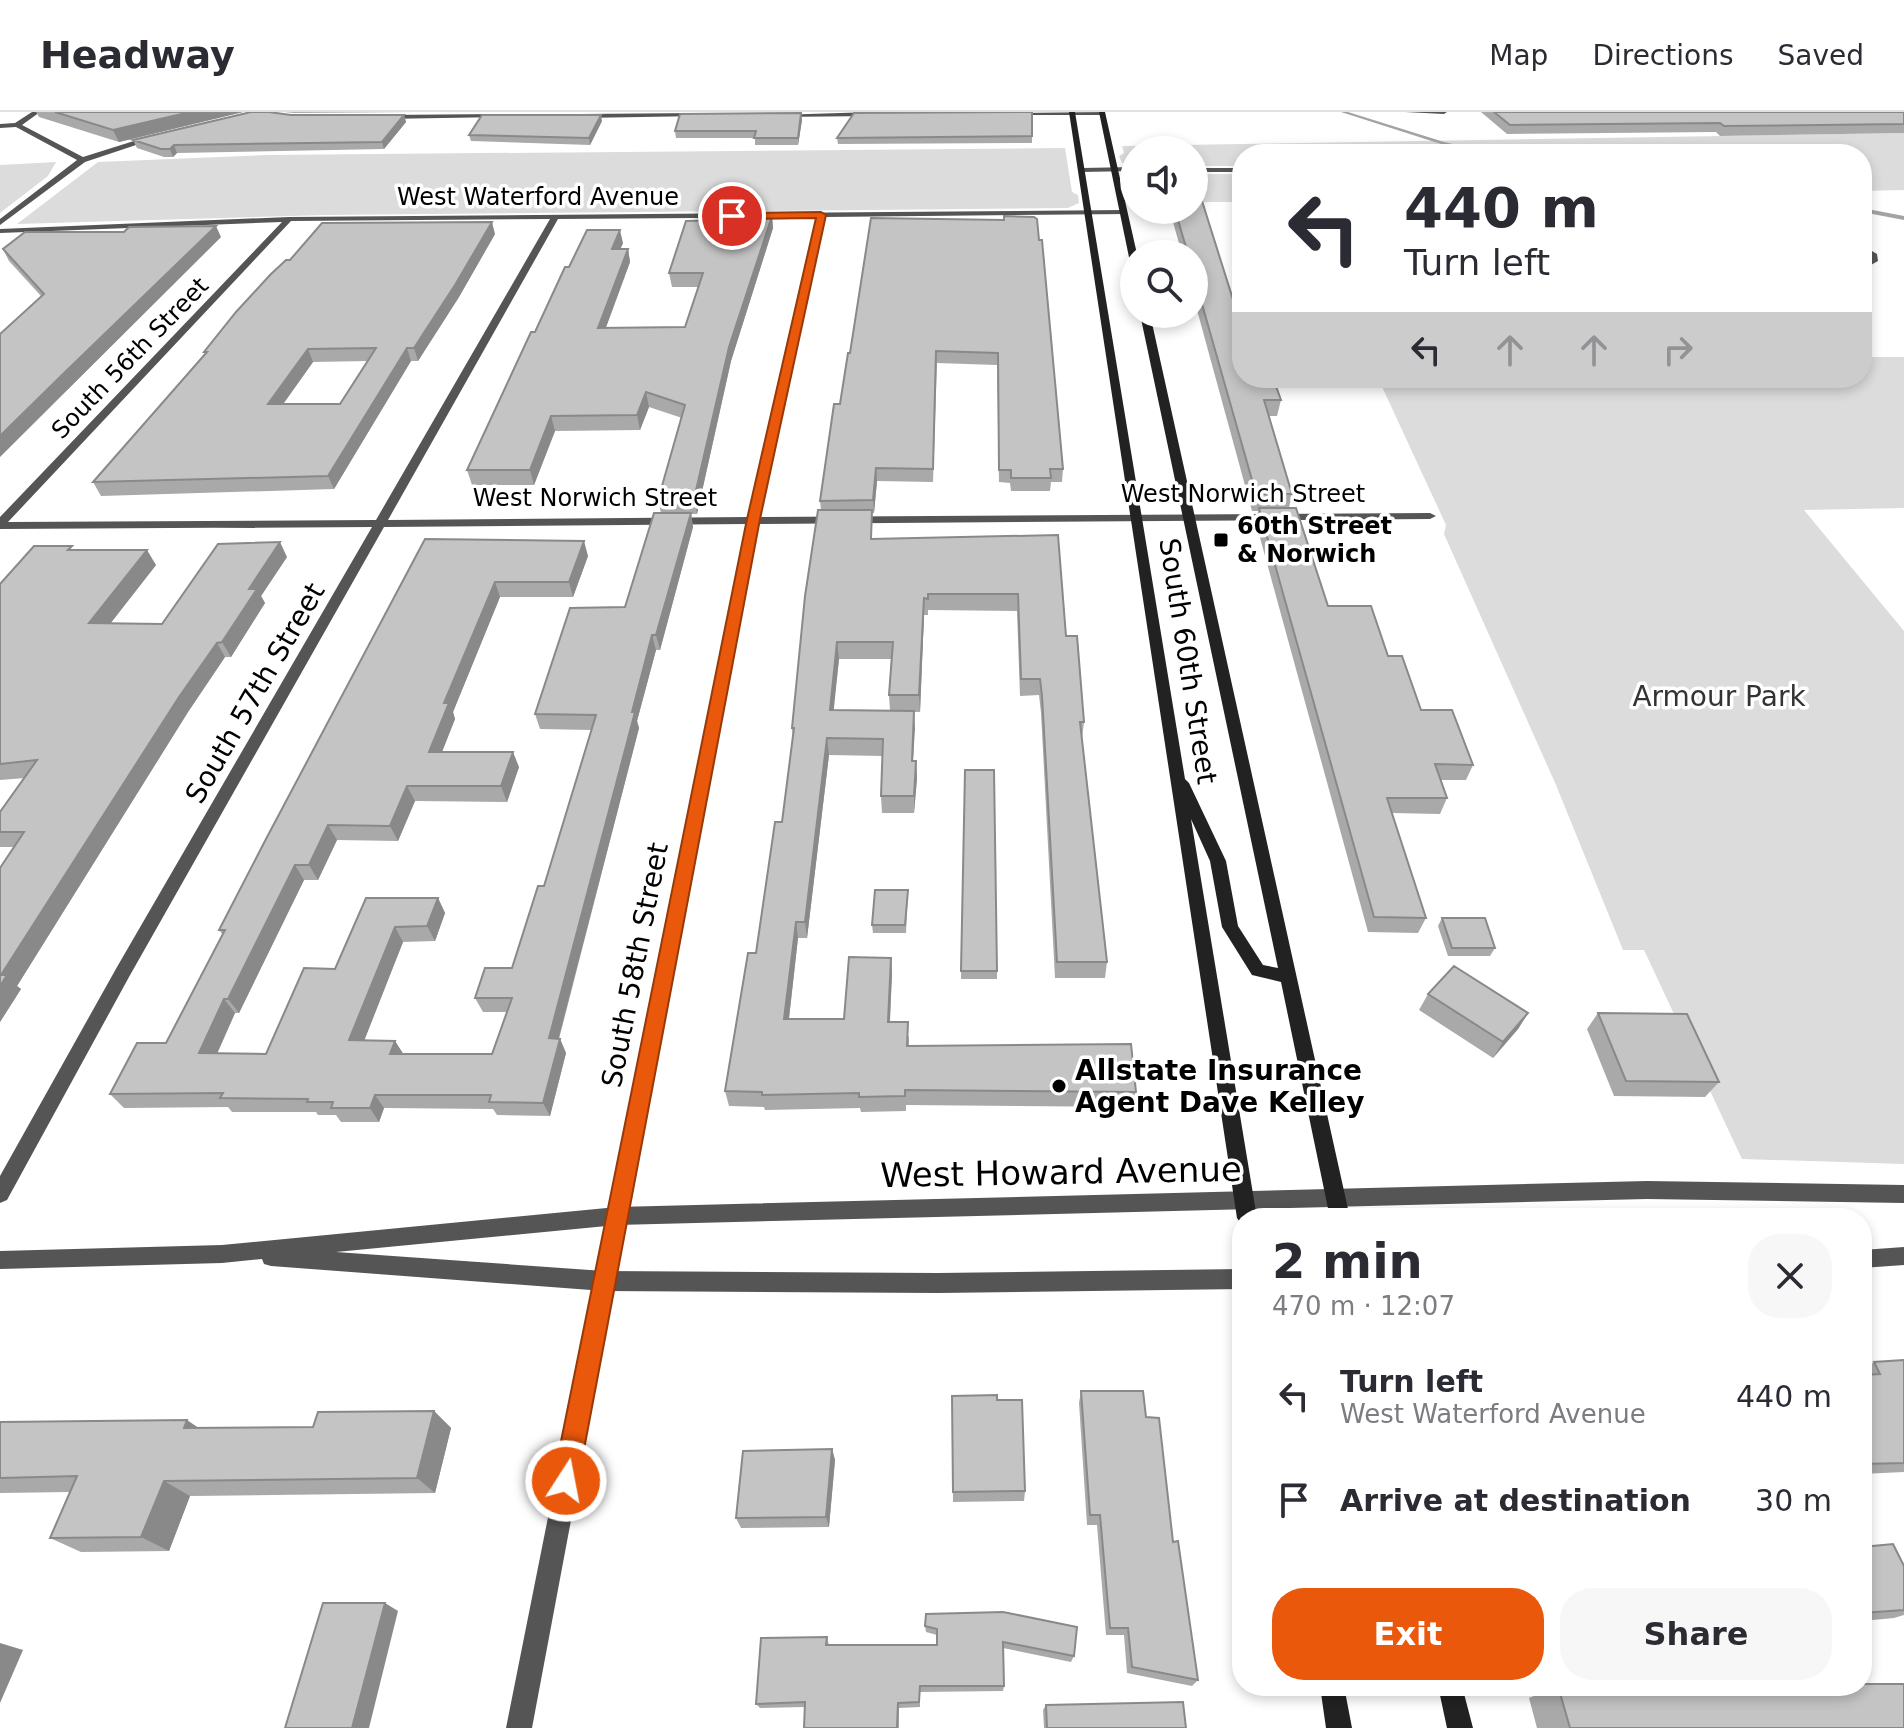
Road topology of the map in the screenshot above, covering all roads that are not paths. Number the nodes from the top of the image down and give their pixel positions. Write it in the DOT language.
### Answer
graph roads {
  1 [pos="37,112"];
  2 [pos="1072,112"];
  3 [pos="1444,112"];
  4 [pos="840,113"];
  5 [pos="1003,113"];
  6 [pos="1102,113"];
  7 [pos="1410,113"];
  8 [pos="450,114"];
  9 [pos="645,114"];
  10 [pos="884,114"];
  11 [pos="705,115"];
  12 [pos="765,115"];
  13 [pos="507,116"];
  14 [pos="566,116"];
  15 [pos="371,117"];
  16 [pos="17,125"];
  17 [pos="0,126"];
  18 [pos="159,136"];
  19 [pos="82,160"];
  20 [pos="1113,169"];
  21 [pos="1120,169"];
  22 [pos="1082,170"];
  23 [pos="1208,170"];
  24 [pos="1232,170"];
  25 [pos="1120,196"];
  26 [pos="1120,212"];
  27 [pos="1089,213"];
  28 [pos="821,215"];
  29 [pos="555,217"];
  30 [pos="289,219"];
  31 [pos="0,223"];
  32 [pos="0,231"];
  33 [pos="1148,328"];
  34 [pos="1135,516"];
  35 [pos="1430,516"];
  36 [pos="1186,517"];
  37 [pos="753,519"];
  38 [pos="380,522"];
  39 [pos="0,525"];
  40 [pos="1173,763"];
  41 [pos="1289,977"];
  42 [pos="0,1194"];
  43 [pos="1904,1194"];
  44 [pos="1336,1197"];
  45 [pos="1246,1208"];
  46 [pos="1254,1208"];
  47 [pos="1338,1208"];
  48 [pos="1232,1209"];
  49 [pos="617,1216"];
  50 [pos="222,1254"];
  51 [pos="1904,1256"];
  52 [pos="1872,1258"];
  53 [pos="0,1260"];
  54 [pos="1232,1279"];
  55 [pos="604,1281"];
  56 [pos="1334,1696"];
  57 [pos="1452,1696"];
  58 [pos="519,1728"];
  59 [pos="1339,1728"];
  60 [pos="1460,1728"];
  1 -- 16 [label="street"];
  2 -- 5 [label="street"];
  2 -- 6 [label="street"];
  2 -- 22 [label="main road, South 60th Street"];
  3 -- 7 [label="street"];
  4 -- 10 [label="street"];
  4 -- 12 [label="street"];
  6 -- 20 [label="main road"];
  8 -- 13 [label="street"];
  8 -- 15 [label="street"];
  9 -- 11 [label="street"];
  9 -- 14 [label="street"];
  16 -- 17 [label="street"];
  16 -- 19 [label="street"];
  18 -- 19 [label="street"];
  19 -- 31 [label="street"];
  20 -- 21 [label="street"];
  20 -- 22 [label="street"];
  20 -- 25 [label="main road"];
  22 -- 27 [label="main road, South 60th Street"];
  23 -- 24 [label="street"];
  26 -- 27 [label="street, West Waterford Avenue"];
  27 -- 28 [label="street, West Waterford Avenue"];
  27 -- 34 [label="main road, South 60th Street"];
  28 -- 29 [label="street, West Waterford Avenue"];
  28 -- 37 [label="street, South 58th Street"];
  29 -- 30 [label="street, West Waterford Avenue"];
  29 -- 38 [label="street, South 57th Street"];
  30 -- 32 [label="street, West Waterford Avenue"];
  30 -- 39 [label="street, South 56th Street"];
  33 -- 36 [label="main road, South 60th Street"];
  34 -- 36 [label="street, West Norwich Street"];
  34 -- 37 [label="street, West Norwich Street"];
  34 -- 40 [label="main road, South 60th Street"];
  35 -- 36 [label="street, West Norwich Street"];
  36 -- 41 [label="main road, South 60th Street"];
  37 -- 38 [label="street, West Norwich Street"];
  37 -- 49 [label="street, South 58th Street"];
  38 -- 39 [label="street, West Norwich Street"];
  38 -- 42 [label="street, South 57th Street"];
  40 -- 41 [label="main road"];
  40 -- 45 [label="main road, South 60th Street"];
  41 -- 44 [label="main road, South 60th Street"];
  43 -- 44 [label="street, West Howard Avenue"];
  44 -- 46 [label="street, West Howard Avenue"];
  44 -- 47 [label="main road, South 60th Street"];
  48 -- 49 [label="street, West Howard Avenue"];
  49 -- 50 [label="street, West Howard Avenue"];
  49 -- 55 [label="street, South 58th Street"];
  50 -- 53 [label="street, West Howard Avenue"];
  50 -- 55 [label="street, West Howard Avenue"];
  51 -- 52 [label="street"];
  54 -- 55 [label="street, West Howard Avenue"];
  55 -- 58 [label="street, South 58th Street"];
  56 -- 59 [label="main road"];
  57 -- 60 [label="main road"];
}
